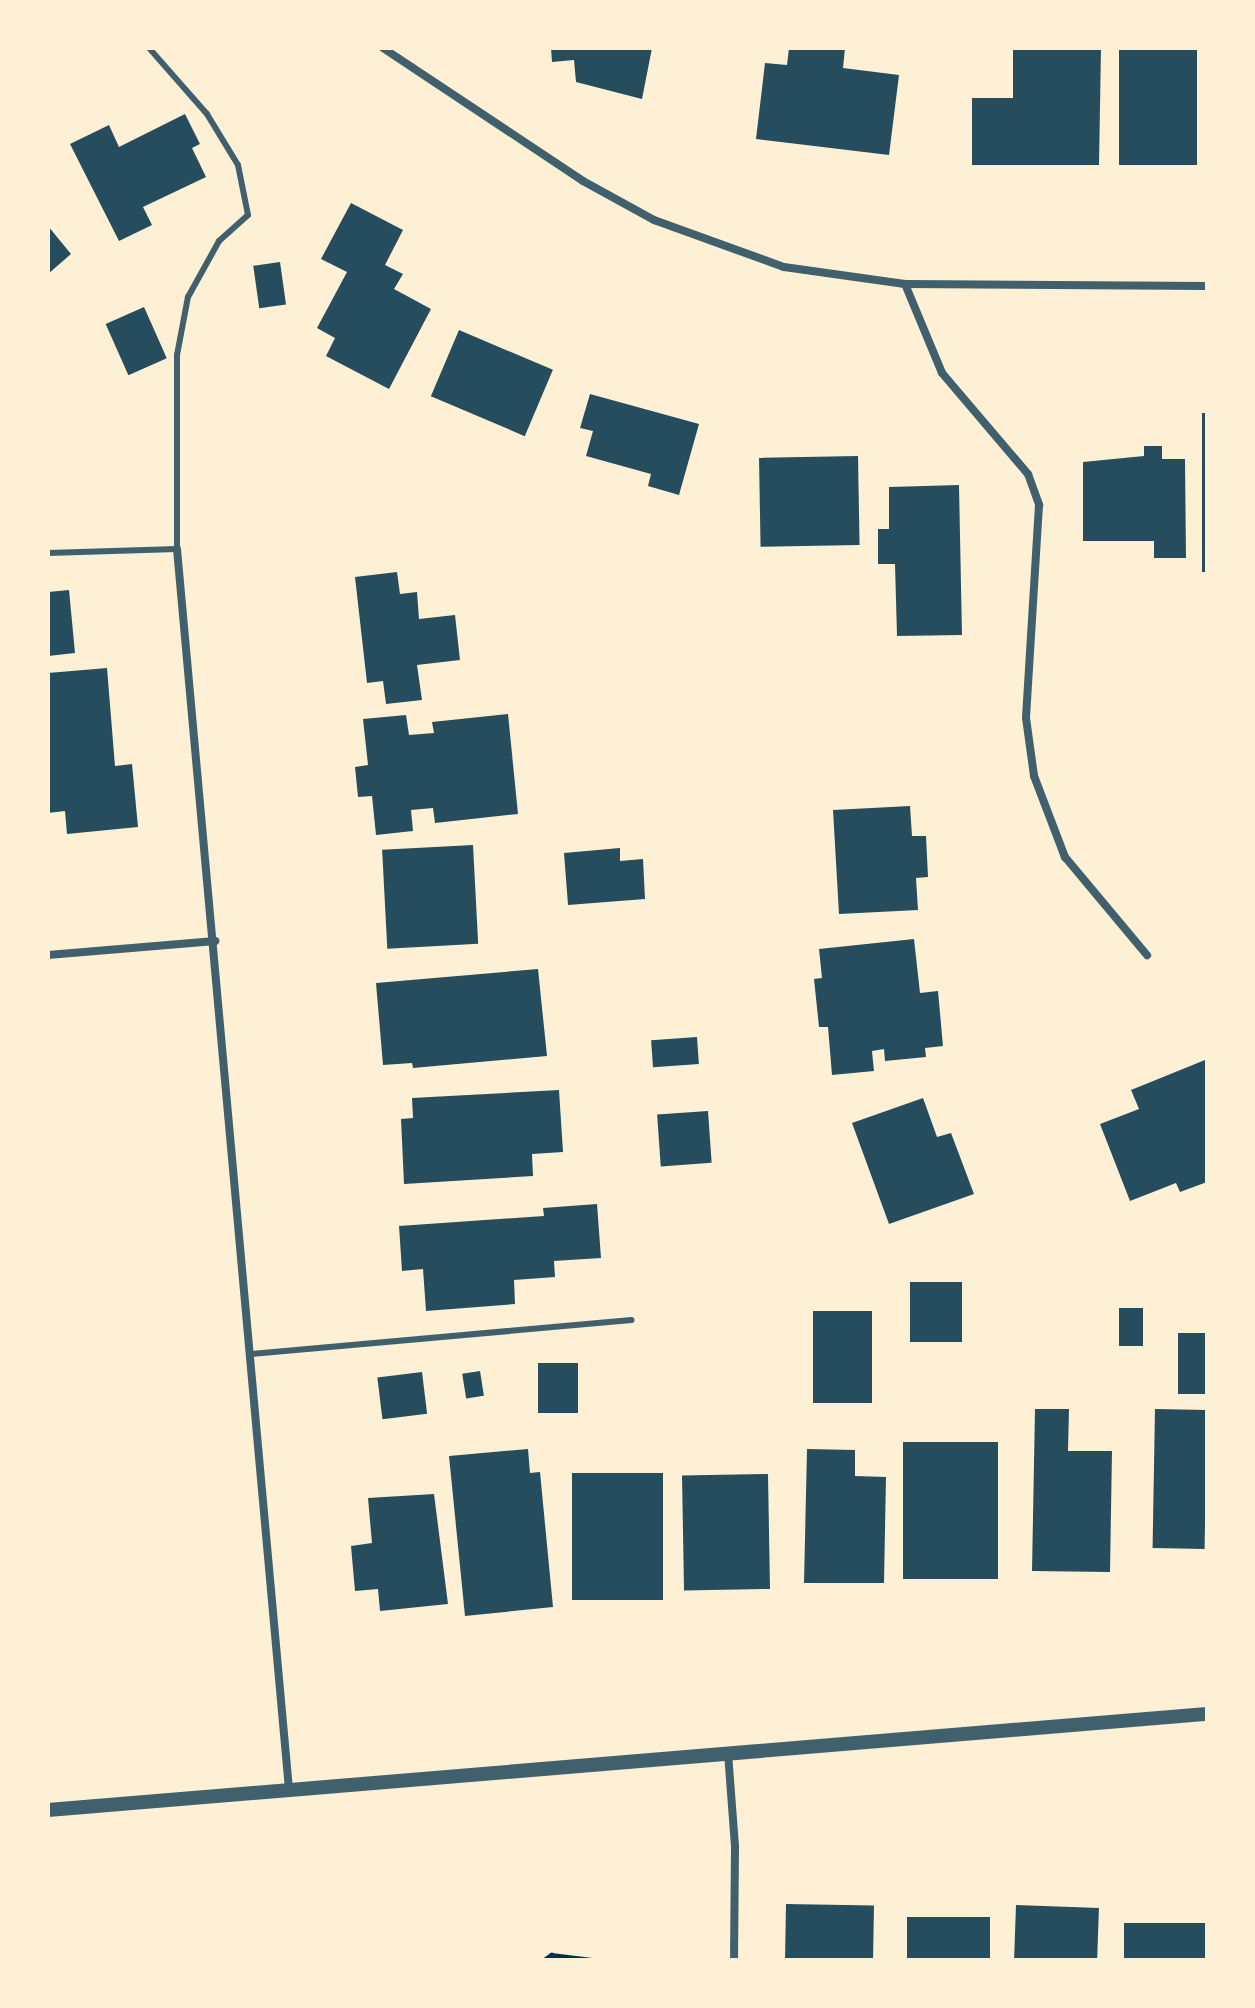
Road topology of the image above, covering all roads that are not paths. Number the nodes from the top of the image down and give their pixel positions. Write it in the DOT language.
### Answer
graph roads {
  1 [pos="149,48"];
  2 [pos="383,48"];
  3 [pos="905,284"];
  4 [pos="1207,286"];
  5 [pos="177,549"];
  6 [pos="48,553"];
  7 [pos="215,941"];
  8 [pos="48,955"];
  9 [pos="1147,955"];
  10 [pos="631,1320"];
  11 [pos="251,1354"];
  12 [pos="1207,1714"];
  13 [pos="728,1753"];
  14 [pos="289,1790"];
  15 [pos="48,1810"];
  16 [pos="734,1960"];
  1 -- 5 [label="lane"];
  2 -- 3 [label="street"];
  3 -- 4 [label="street"];
  3 -- 9 [label="street"];
  5 -- 6 [label="lane"];
  5 -- 7 [label="street"];
  7 -- 8 [label="street"];
  7 -- 11 [label="street"];
  10 -- 11 [label="lane"];
  11 -- 14 [label="street"];
  12 -- 13 [label="street"];
  13 -- 14 [label="street"];
  13 -- 16 [label="street"];
  14 -- 15 [label="street"];
}
